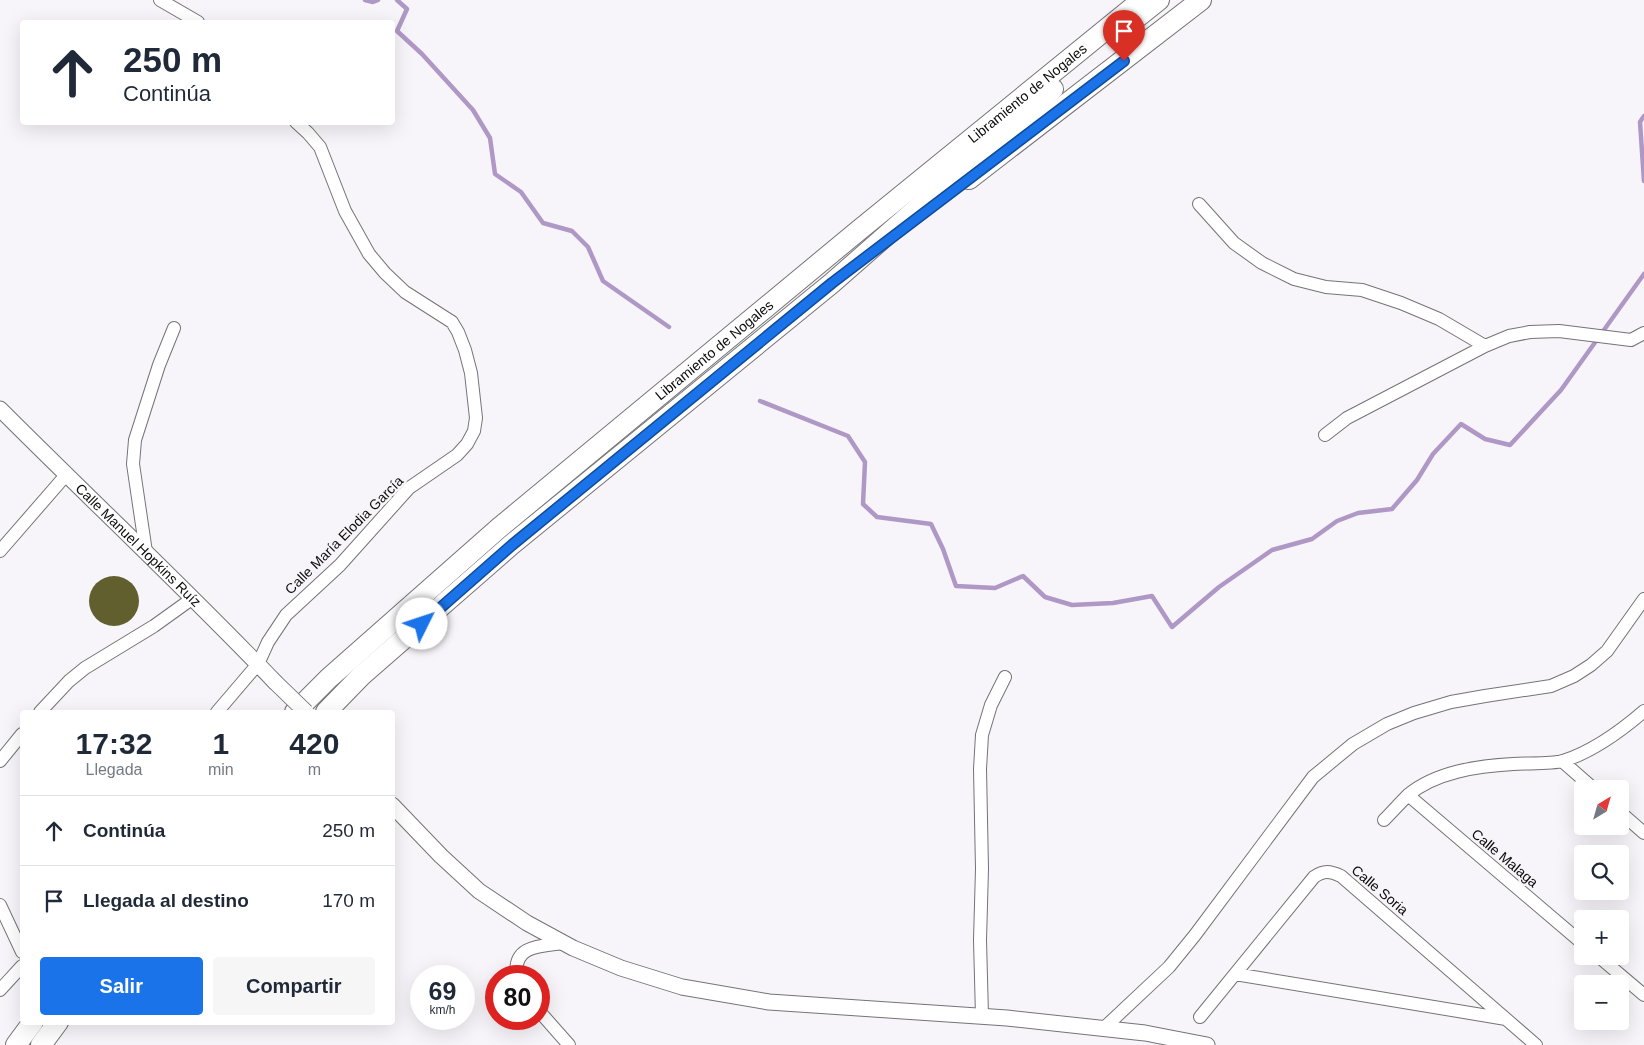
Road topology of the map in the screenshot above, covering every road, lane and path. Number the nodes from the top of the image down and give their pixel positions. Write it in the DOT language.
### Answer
graph roads {
  1 [pos="160,0"];
  2 [pos="1142,0"];
  3 [pos="1159,0"];
  4 [pos="1180,0"];
  5 [pos="1202,0"];
  6 [pos="195,20"];
  7 [pos="299,125"];
  8 [pos="1199,204"];
  9 [pos="832,283"];
  10 [pos="174,328"];
  11 [pos="1644,333"];
  12 [pos="1485,346"];
  13 [pos="0,408"];
  14 [pos="1325,436"];
  15 [pos="66,475"];
  16 [pos="0,551"];
  17 [pos="146,552"];
  18 [pos="193,598"];
  19 [pos="1644,599"];
  20 [pos="258,664"];
  21 [pos="1005,677"];
  22 [pos="42,710"];
  23 [pos="219,710"];
  24 [pos="297,710"];
  25 [pos="304,710"];
  26 [pos="328,710"];
  27 [pos="1644,711"];
  28 [pos="20,736"];
  29 [pos="0,761"];
  30 [pos="1562,761"];
  31 [pos="1584,780"];
  32 [pos="1408,796"];
  33 [pos="395,808"];
  34 [pos="1384,820"];
  35 [pos="1629,820"];
  36 [pos="1644,833"];
  37 [pos="0,905"];
  38 [pos="1574,936"];
  39 [pos="563,943"];
  40 [pos="20,948"];
  41 [pos="516,965"];
  42 [pos="1609,965"];
  43 [pos="20,968"];
  44 [pos="1235,974"];
  45 [pos="0,990"];
  46 [pos="1644,995"];
  47 [pos="982,1016"];
  48 [pos="1200,1017"];
  49 [pos="1506,1019"];
  50 [pos="550,1023"];
  51 [pos="31,1025"];
  52 [pos="56,1025"];
  53 [pos="1104,1028"];
  54 [pos="16,1045"];
  55 [pos="41,1045"];
  56 [pos="569,1045"];
  57 [pos="1207,1045"];
  58 [pos="1536,1045"];
  1 -- 6 [label="street"];
  2 -- 24 [label="highway, Libramiento de Nogales"];
  3 -- 9 [label="highway, Libramiento de Nogales"];
  4 -- 9 [label="highway"];
  5 -- 9 [label="highway"];
  7 -- 20 [label="street, Calle María Elodia García"];
  8 -- 12 [label="street"];
  9 -- 26 [label="highway, Libramiento de Nogales"];
  10 -- 17 [label="street"];
  11 -- 12 [label="street"];
  12 -- 14 [label="street"];
  13 -- 15 [label="street, Calle Manuel Hopkins Ruíz"];
  15 -- 16 [label="street"];
  15 -- 17 [label="street, Calle Manuel Hopkins Ruíz"];
  17 -- 18 [label="street, Calle Manuel Hopkins Ruíz"];
  18 -- 20 [label="street, Calle Manuel Hopkins Ruíz"];
  18 -- 22 [label="street"];
  19 -- 53 [label="street"];
  20 -- 23 [label="street, Calle María Elodia García"];
  20 -- 25 [label="street, Calle Manuel Hopkins Ruíz, bridge"];
  21 -- 47 [label="street"];
  27 -- 30 [label="street"];
  28 -- 29 [label="street"];
  30 -- 31 [label="street"];
  30 -- 32 [label="street"];
  32 -- 34 [label="street"];
  32 -- 38 [label="street, Calle Malaga"];
  33 -- 39 [label="street"];
  35 -- 36 [label="street"];
  37 -- 40 [label="street"];
  39 -- 41 [label="street"];
  39 -- 47 [label="street"];
  42 -- 46 [label="street"];
  43 -- 45 [label="street"];
  44 -- 48 [label="street, Calle Soria"];
  44 -- 49 [label="street"];
  44 -- 49 [label="street, Calle Soria"];
  47 -- 53 [label="street"];
  49 -- 58 [label="street, Calle Soria"];
  50 -- 56 [label="street"];
  51 -- 54 [label="highway"];
  52 -- 55 [label="highway"];
  53 -- 57 [label="street"];
}
